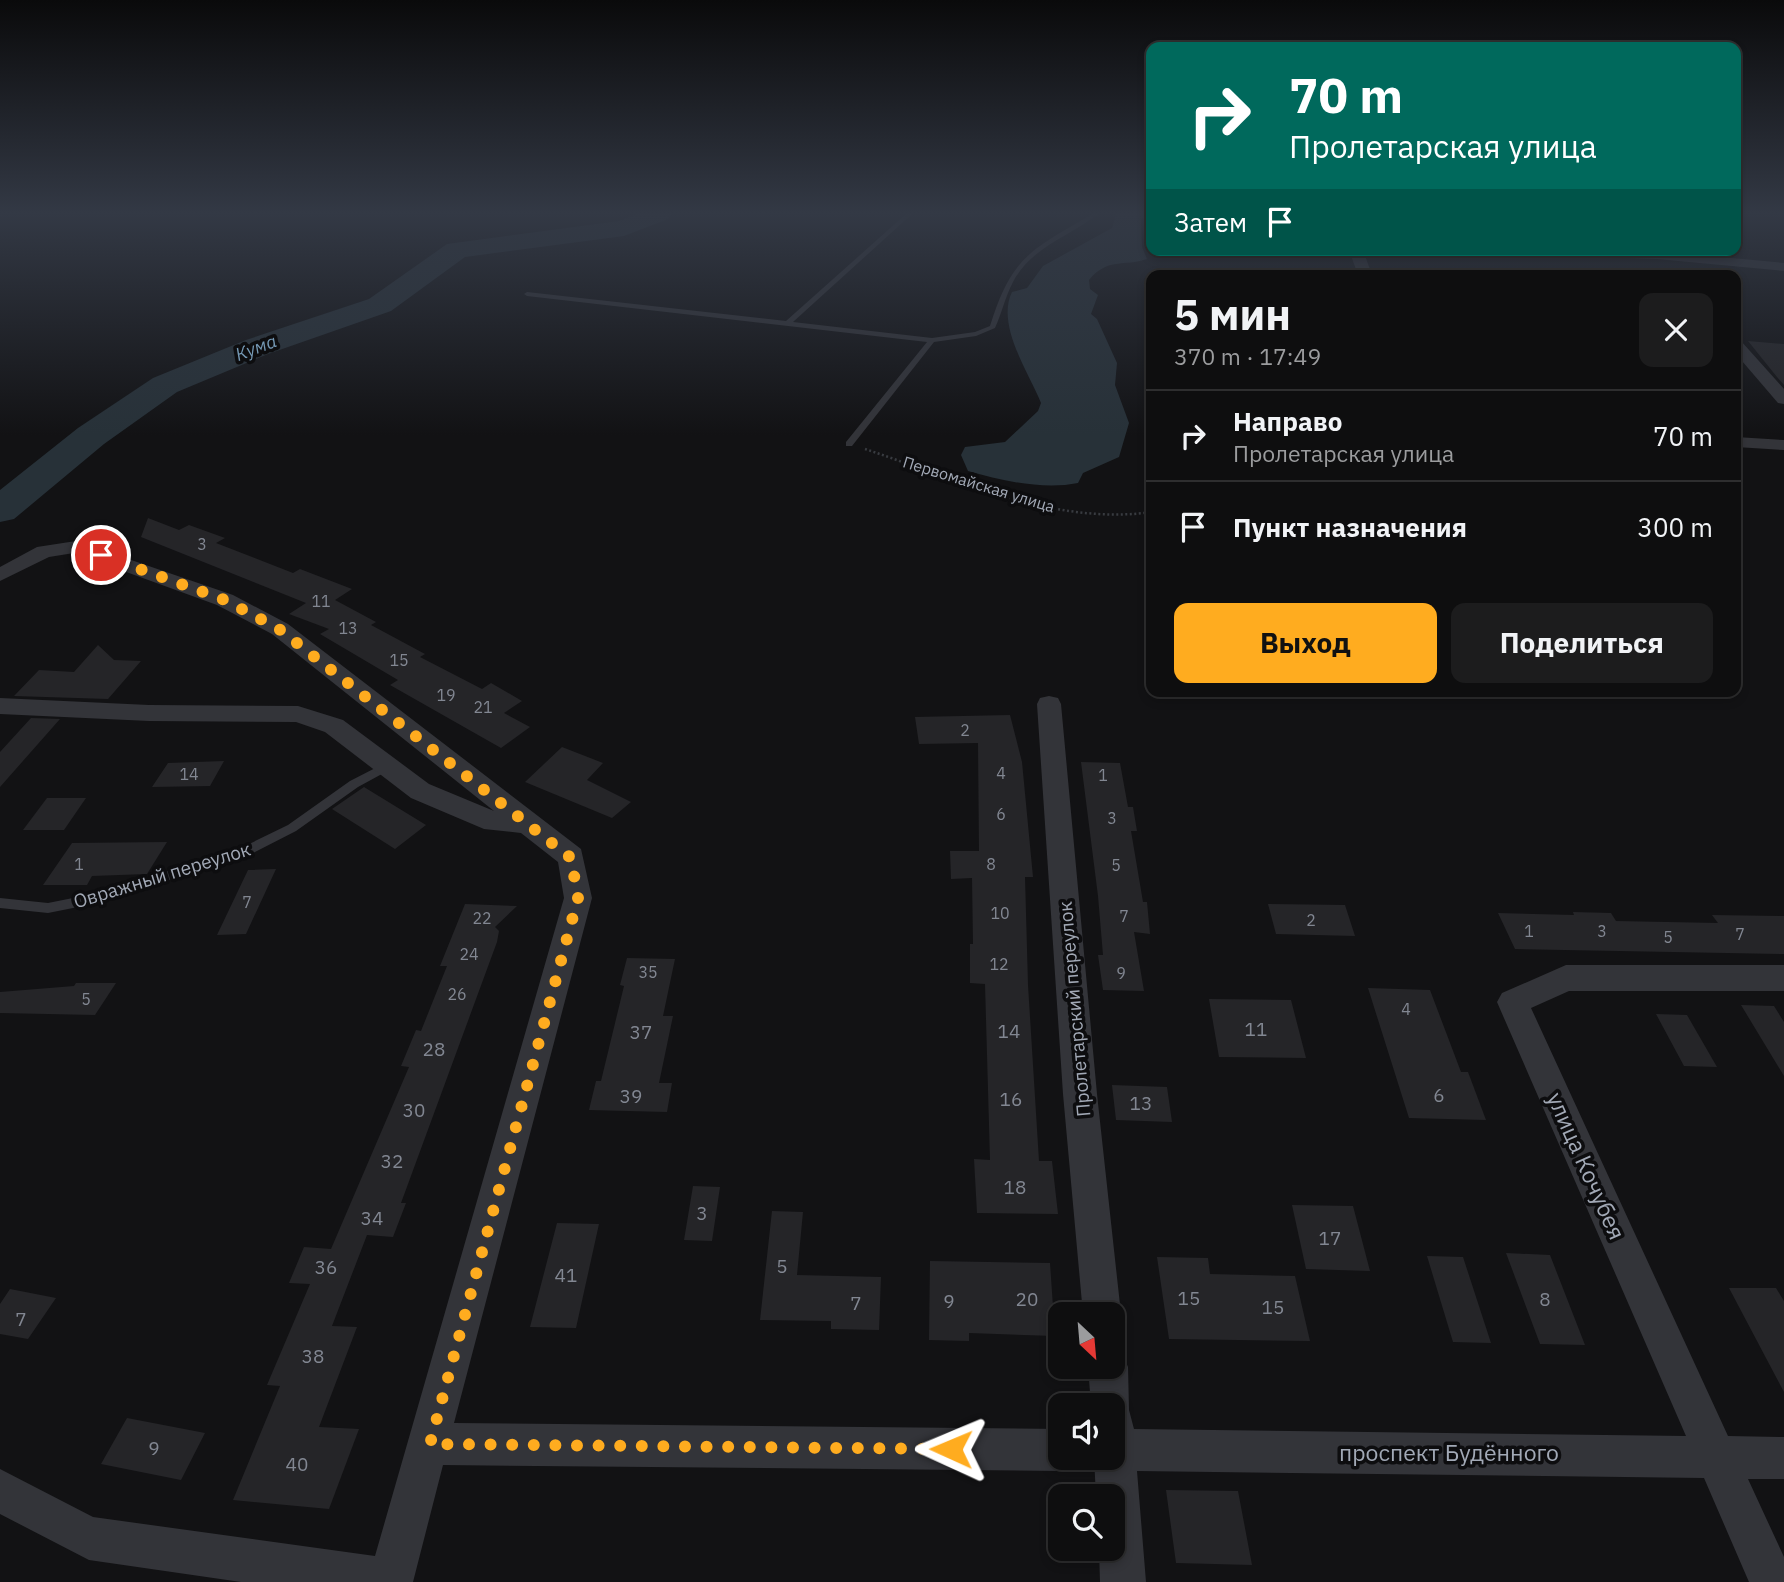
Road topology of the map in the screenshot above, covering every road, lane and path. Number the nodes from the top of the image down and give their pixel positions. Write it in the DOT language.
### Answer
graph roads {
  1 [pos="827,288"];
  2 [pos="1009,288"];
  3 [pos="527,294"];
  4 [pos="787,324"];
  5 [pos="932,340"];
  6 [pos="1741,350"];
  7 [pos="1784,399"];
  8 [pos="1741,442"];
  9 [pos="849,444"];
  10 [pos="1784,445"];
  11 [pos="1146,514"];
  12 [pos="0,575"];
  13 [pos="1049,704"];
  14 [pos="0,706"];
  15 [pos="387,766"];
  16 [pos="526,823"];
  17 [pos="0,902"];
  18 [pos="1784,978"];
  19 [pos="1101,1302"];
  20 [pos="1125,1441"];
  21 [pos="430,1444"];
  22 [pos="1048,1450"];
  23 [pos="1716,1455"];
  24 [pos="1784,1458"];
  25 [pos="1116,1470"];
  26 [pos="0,1492"];
  27 [pos="391,1582"];
  28 [pos="1122,1582"];
  29 [pos="1772,1582"];
  1 -- 4 [label="lane"];
  2 -- 5 [label="lane"];
  3 -- 4 [label="lane"];
  4 -- 5 [label="lane"];
  5 -- 9 [label="lane"];
  6 -- 7 [label="street"];
  8 -- 10 [label="street"];
  9 -- 11 [label="path, Первомайская улица"];
  12 -- 16 [label="street"];
  13 -- 19 [label="street, Пролетарский переулок"];
  14 -- 15 [label="street"];
  15 -- 16 [label="street"];
  15 -- 17 [label="lane, Овражный переулок"];
  16 -- 21 [label="street"];
  18 -- 23 [label="street, улица Кочубея"];
  20 -- 23 [label="street, проспект Будённого"];
  21 -- 22 [label="street"];
  21 -- 27 [label="street"];
  23 -- 24 [label="street, проспект Будённого"];
  23 -- 29 [label="street, улица Кочубея"];
  25 -- 28 [label="street"];
  26 -- 27 [label="street"];
}
